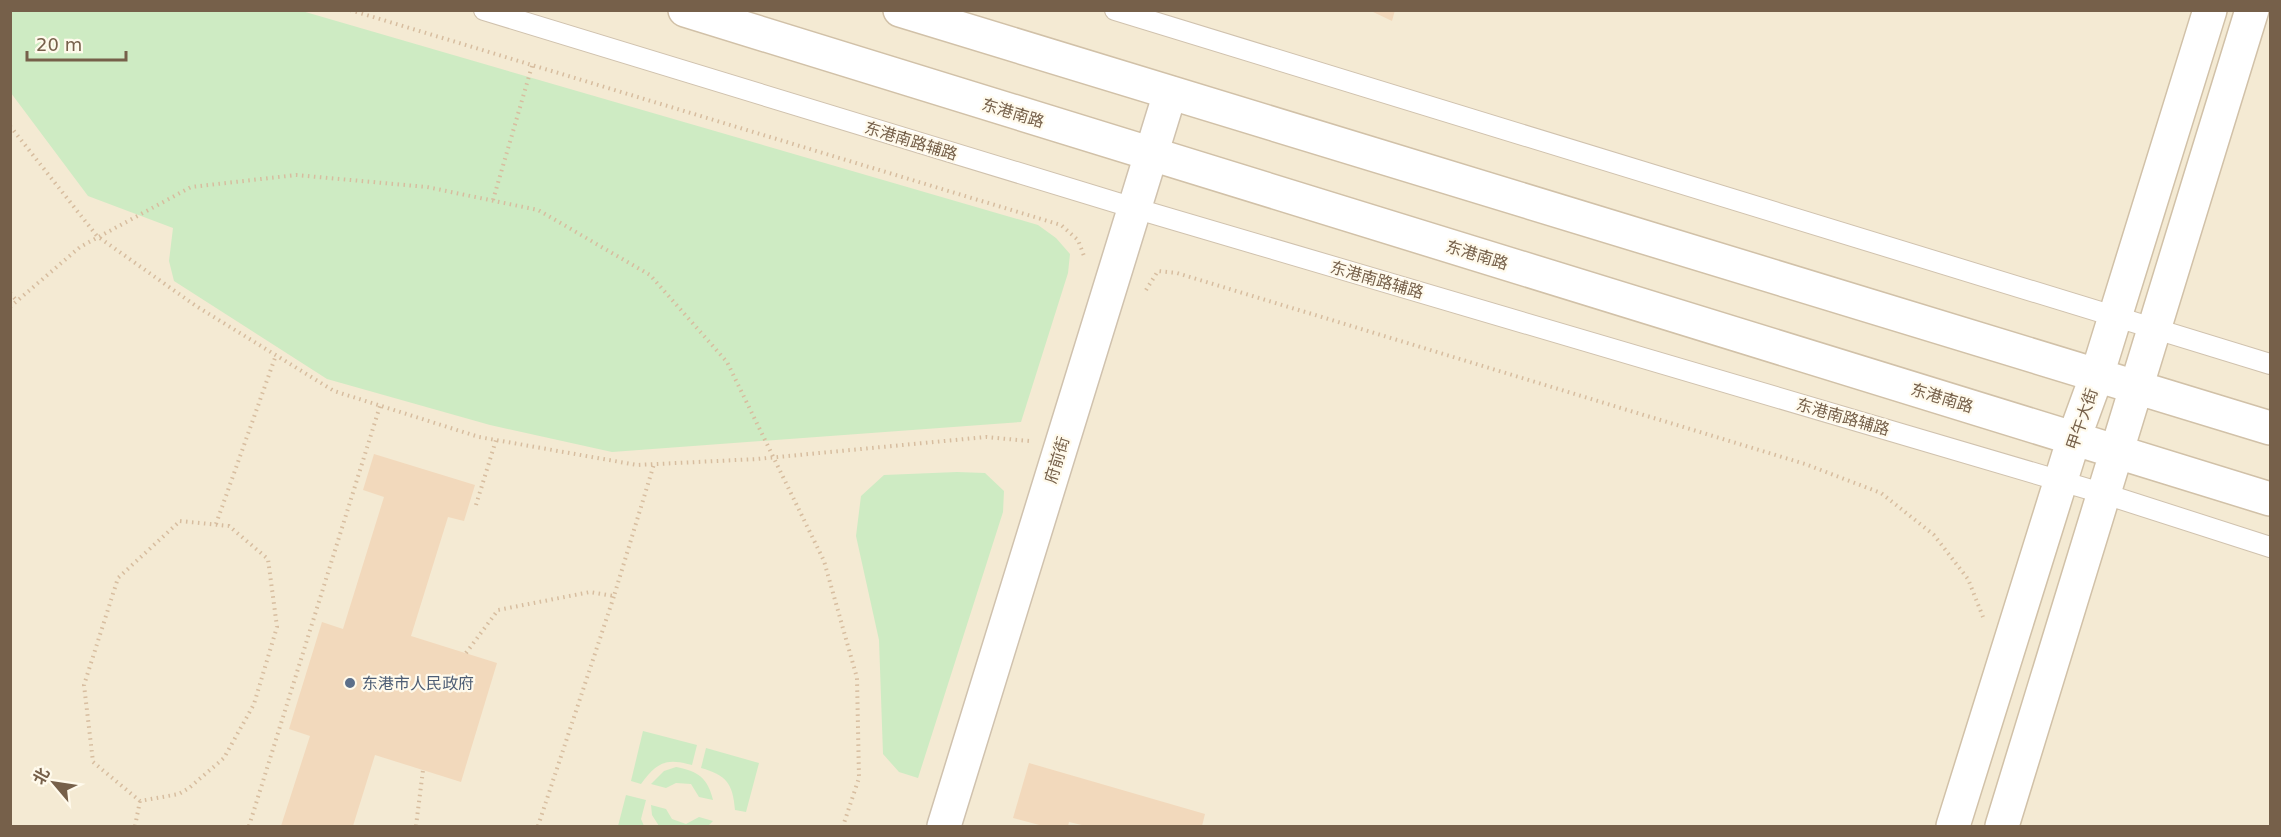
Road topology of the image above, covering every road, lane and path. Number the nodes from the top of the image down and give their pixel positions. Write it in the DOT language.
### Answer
graph roads {
  1 [pos="350,10"];
  2 [pos="484,10"];
  3 [pos="685,10"];
  4 [pos="900,10"];
  5 [pos="1115,10"];
  6 [pos="2210,10"];
  7 [pos="2252,10"];
  8 [pos="532,66"];
  9 [pos="1170,93"];
  10 [pos="10,126"];
  11 [pos="1150,155"];
  12 [pos="492,201"];
  13 [pos="1134,208"];
  14 [pos="98,237"];
  15 [pos="1085,260"];
  16 [pos="1158,271"];
  17 [pos="10,293"];
  18 [pos="17,302"];
  19 [pos="10,307"];
  20 [pos="2115,316"];
  21 [pos="2154,328"];
  22 [pos="276,355"];
  23 [pos="2271,364"];
  24 [pos="2097,375"];
  25 [pos="2136,387"];
  26 [pos="380,406"];
  27 [pos="2271,428"];
  28 [pos="1034,430"];
  29 [pos="2074,438"];
  30 [pos="496,440"];
  31 [pos="1030,441"];
  32 [pos="2118,452"];
  33 [pos="1027,453"];
  34 [pos="773,457"];
  35 [pos="654,464"];
  36 [pos="2061,481"];
  37 [pos="2105,494"];
  38 [pos="2271,499"];
  39 [pos="476,505"];
  40 [pos="216,524"];
  41 [pos="2271,547"];
  42 [pos="614,597"];
  43 [pos="1987,626"];
  44 [pos="466,653"];
  45 [pos="423,770"];
  46 [pos="140,801"];
  47 [pos="135,826"];
  48 [pos="249,826"];
  49 [pos="417,826"];
  50 [pos="538,826"];
  51 [pos="843,826"];
  52 [pos="944,826"];
  53 [pos="1953,826"];
  54 [pos="2002,826"];
  1 -- 8 [label="path"];
  2 -- 13 [label="lane, 东港南路辅路"];
  3 -- 11 [label="main road, 东港南路"];
  4 -- 9 [label="main road"];
  5 -- 20 [label="lane"];
  6 -- 20 [label="main road, 甲午大街"];
  7 -- 21 [label="main road"];
  8 -- 12 [label="path"];
  8 -- 15 [label="path"];
  9 -- 11 [label="main road, 府前街"];
  9 -- 24 [label="main road"];
  10 -- 14 [label="path"];
  11 -- 13 [label="main road, 府前街"];
  11 -- 29 [label="main road, 东港南路"];
  12 -- 14 [label="path"];
  12 -- 34 [label="path"];
  13 -- 36 [label="lane, 东港南路辅路"];
  13 -- 52 [label="main road, 府前街"];
  14 -- 18 [label="path"];
  14 -- 22 [label="path"];
  16 -- 43 [label="path"];
  17 -- 18 [label="path"];
  18 -- 19 [label="path"];
  20 -- 21 [label="lane"];
  20 -- 24 [label="main road, 甲午大街"];
  21 -- 23 [label="lane"];
  21 -- 25 [label="main road"];
  22 -- 26 [label="path"];
  22 -- 40 [label="path"];
  24 -- 25 [label="main road"];
  24 -- 29 [label="main road, 甲午大街"];
  25 -- 27 [label="main road"];
  25 -- 32 [label="main road"];
  26 -- 30 [label="path"];
  26 -- 48 [label="path"];
  28 -- 31 [label="path"];
  29 -- 32 [label="main road, 东港南路"];
  29 -- 36 [label="main road, 甲午大街"];
  30 -- 35 [label="path"];
  30 -- 39 [label="path"];
  31 -- 33 [label="path"];
  31 -- 34 [label="path"];
  32 -- 37 [label="main road"];
  32 -- 38 [label="main road, 东港南路"];
  34 -- 35 [label="path"];
  34 -- 51 [label="path"];
  35 -- 42 [label="path"];
  36 -- 37 [label="lane, 东港南路辅路"];
  36 -- 53 [label="main road, 甲午大街"];
  37 -- 41 [label="lane, 东港南路辅路"];
  37 -- 54 [label="main road"];
  40 -- 46 [label="path"];
  40 -- 46 [label="path"];
  42 -- 44 [label="path"];
  42 -- 50 [label="path"];
  45 -- 49 [label="path"];
  46 -- 47 [label="path"];
}
